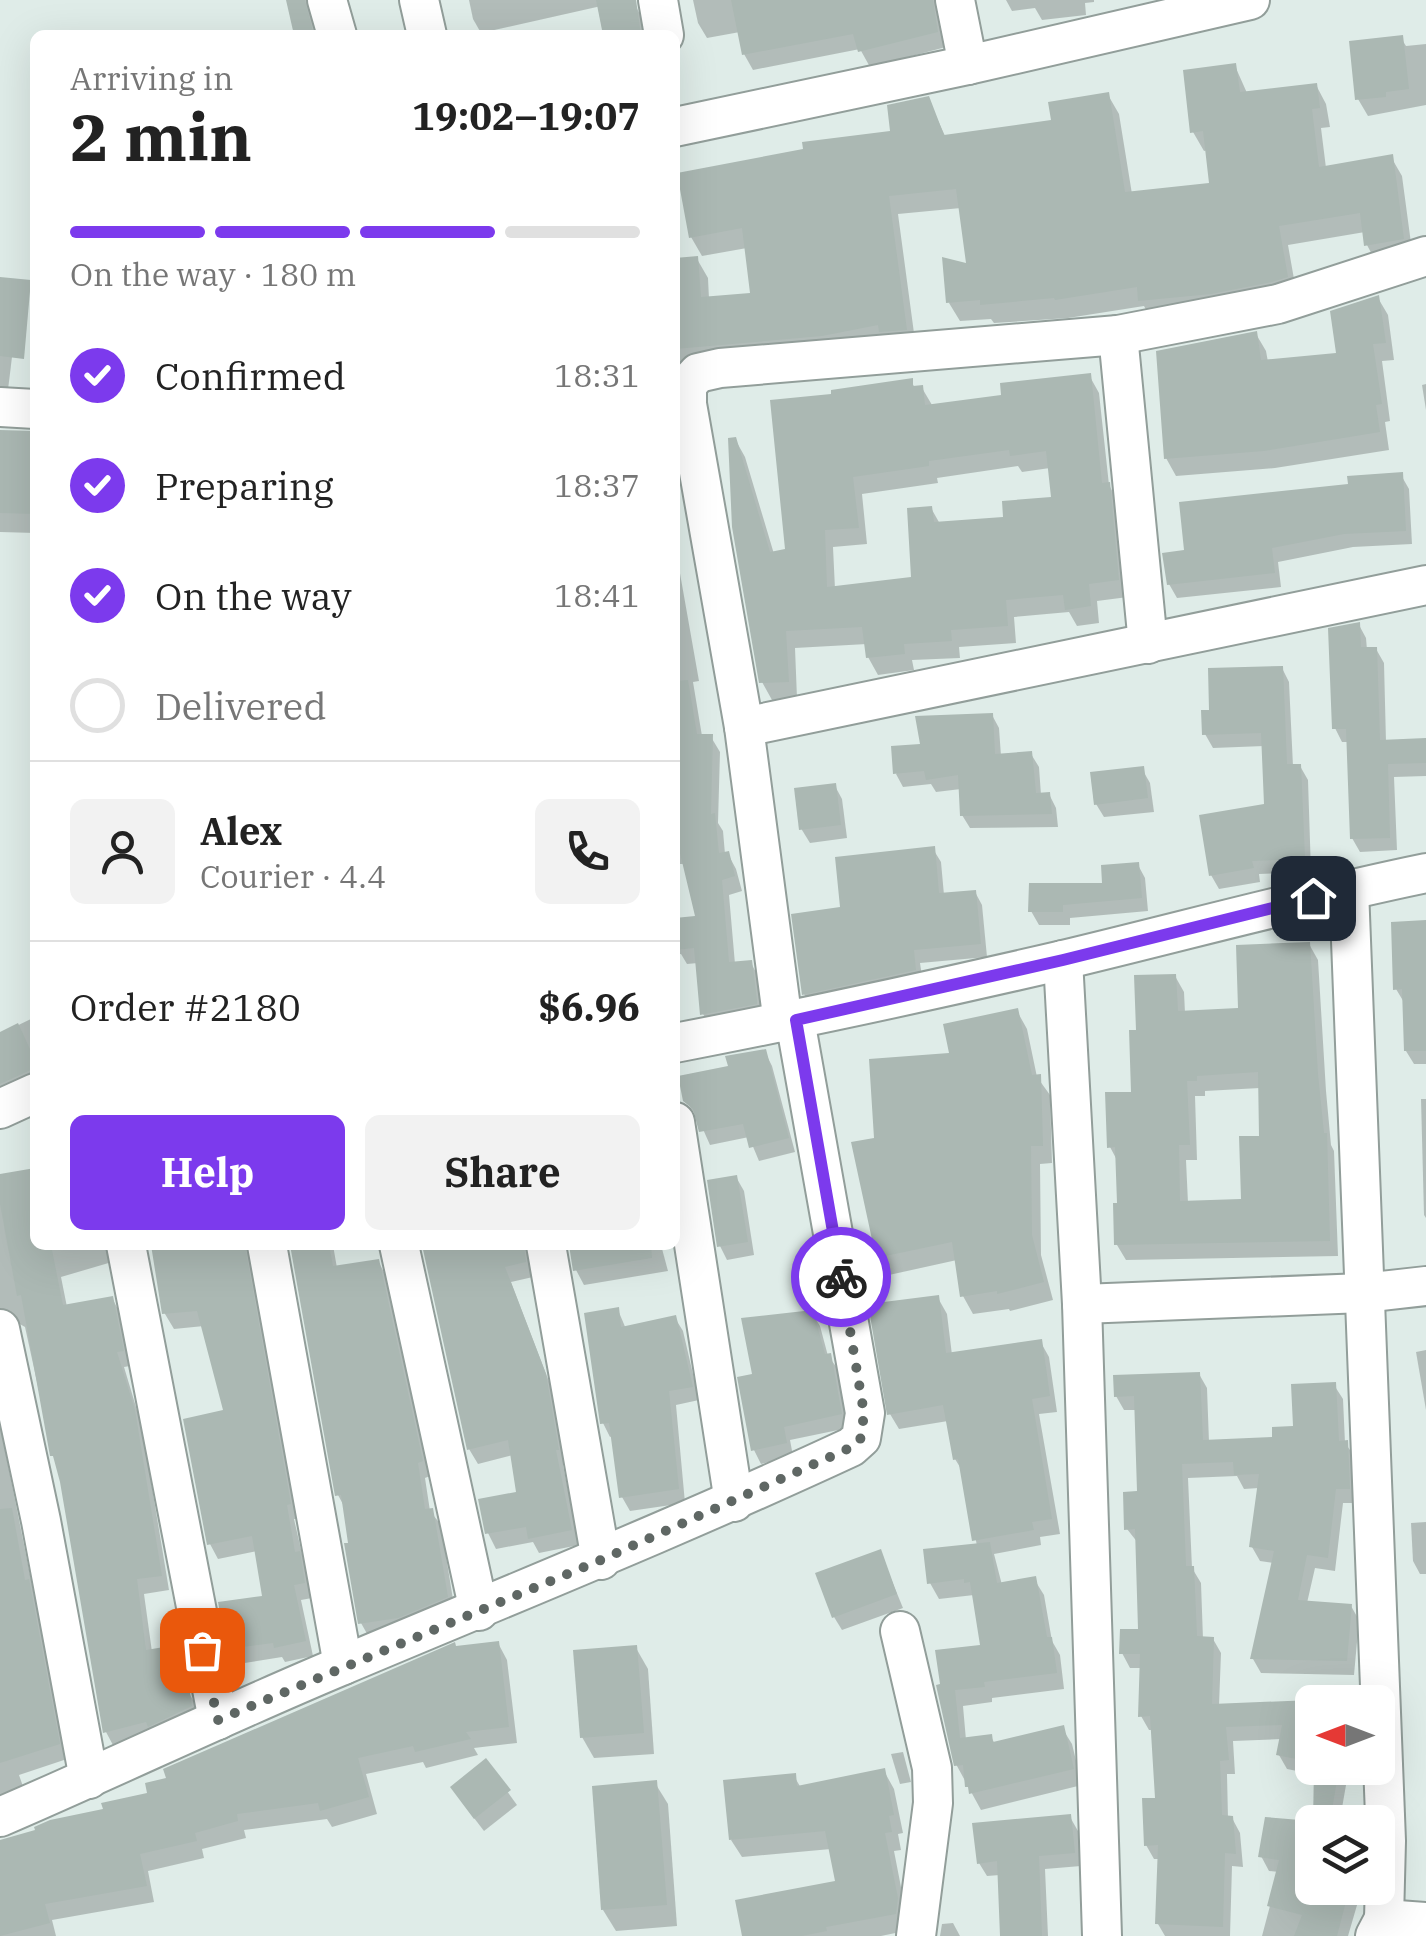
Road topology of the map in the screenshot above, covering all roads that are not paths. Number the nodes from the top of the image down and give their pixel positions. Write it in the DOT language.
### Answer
graph roads {
  1 [pos="327,0"];
  2 [pos="419,0"];
  3 [pos="658,0"];
  4 [pos="955,0"];
  5 [pos="1250,0"];
  6 [pos="336,30"];
  7 [pos="427,30"];
  8 [pos="663,30"];
  9 [pos="968,65"];
  10 [pos="680,115"];
  11 [pos="1426,256"];
  12 [pos="1118,335"];
  13 [pos="0,406"];
  14 [pos="30,409"];
  15 [pos="1426,585"];
  16 [pos="1148,644"];
  17 [pos="744,727"];
  18 [pos="1426,873"];
  19 [pos="1348,889"];
  20 [pos="1063,960"];
  21 [pos="789,1021"];
  22 [pos="680,1042"];
  23 [pos="30,1096"];
  24 [pos="0,1109"];
  25 [pos="680,1154"];
  26 [pos="127,1250"];
  27 [pos="267,1250"];
  28 [pos="400,1250"];
  29 [pos="547,1250"];
  30 [pos="1426,1286"];
  31 [pos="1363,1294"];
  32 [pos="1082,1304"];
  33 [pos="0,1329"];
  34 [pos="734,1502"];
  35 [pos="601,1560"];
  36 [pos="479,1611"];
  37 [pos="900,1631"];
  38 [pos="342,1665"];
  39 [pos="218,1720"];
  40 [pos="89,1779"];
  41 [pos="0,1817"];
  42 [pos="1426,1922"];
  43 [pos="1379,1927"];
  44 [pos="916,1936"];
  45 [pos="1102,1936"];
  1 -- 6 [label="street"];
  2 -- 7 [label="street"];
  3 -- 8 [label="street"];
  4 -- 9 [label="street"];
  5 -- 9 [label="street"];
  9 -- 10 [label="street"];
  11 -- 12 [label="street"];
  12 -- 16 [label="street"];
  12 -- 17 [label="street"];
  13 -- 14 [label="street"];
  15 -- 16 [label="street"];
  16 -- 17 [label="street"];
  17 -- 21 [label="street"];
  18 -- 19 [label="street"];
  19 -- 20 [label="street"];
  19 -- 31 [label="street"];
  20 -- 21 [label="street"];
  20 -- 32 [label="street"];
  21 -- 22 [label="street"];
  21 -- 34 [label="street"];
  23 -- 24 [label="street"];
  25 -- 34 [label="street"];
  26 -- 39 [label="street"];
  27 -- 38 [label="street"];
  28 -- 36 [label="street"];
  29 -- 35 [label="street"];
  30 -- 31 [label="street"];
  31 -- 32 [label="street"];
  31 -- 43 [label="street"];
  32 -- 45 [label="street"];
  33 -- 40 [label="street"];
  34 -- 35 [label="street"];
  35 -- 36 [label="street"];
  36 -- 38 [label="street"];
  37 -- 44 [label="street"];
  38 -- 39 [label="street"];
  39 -- 40 [label="street"];
  40 -- 41 [label="street"];
  42 -- 43 [label="street"];
}
